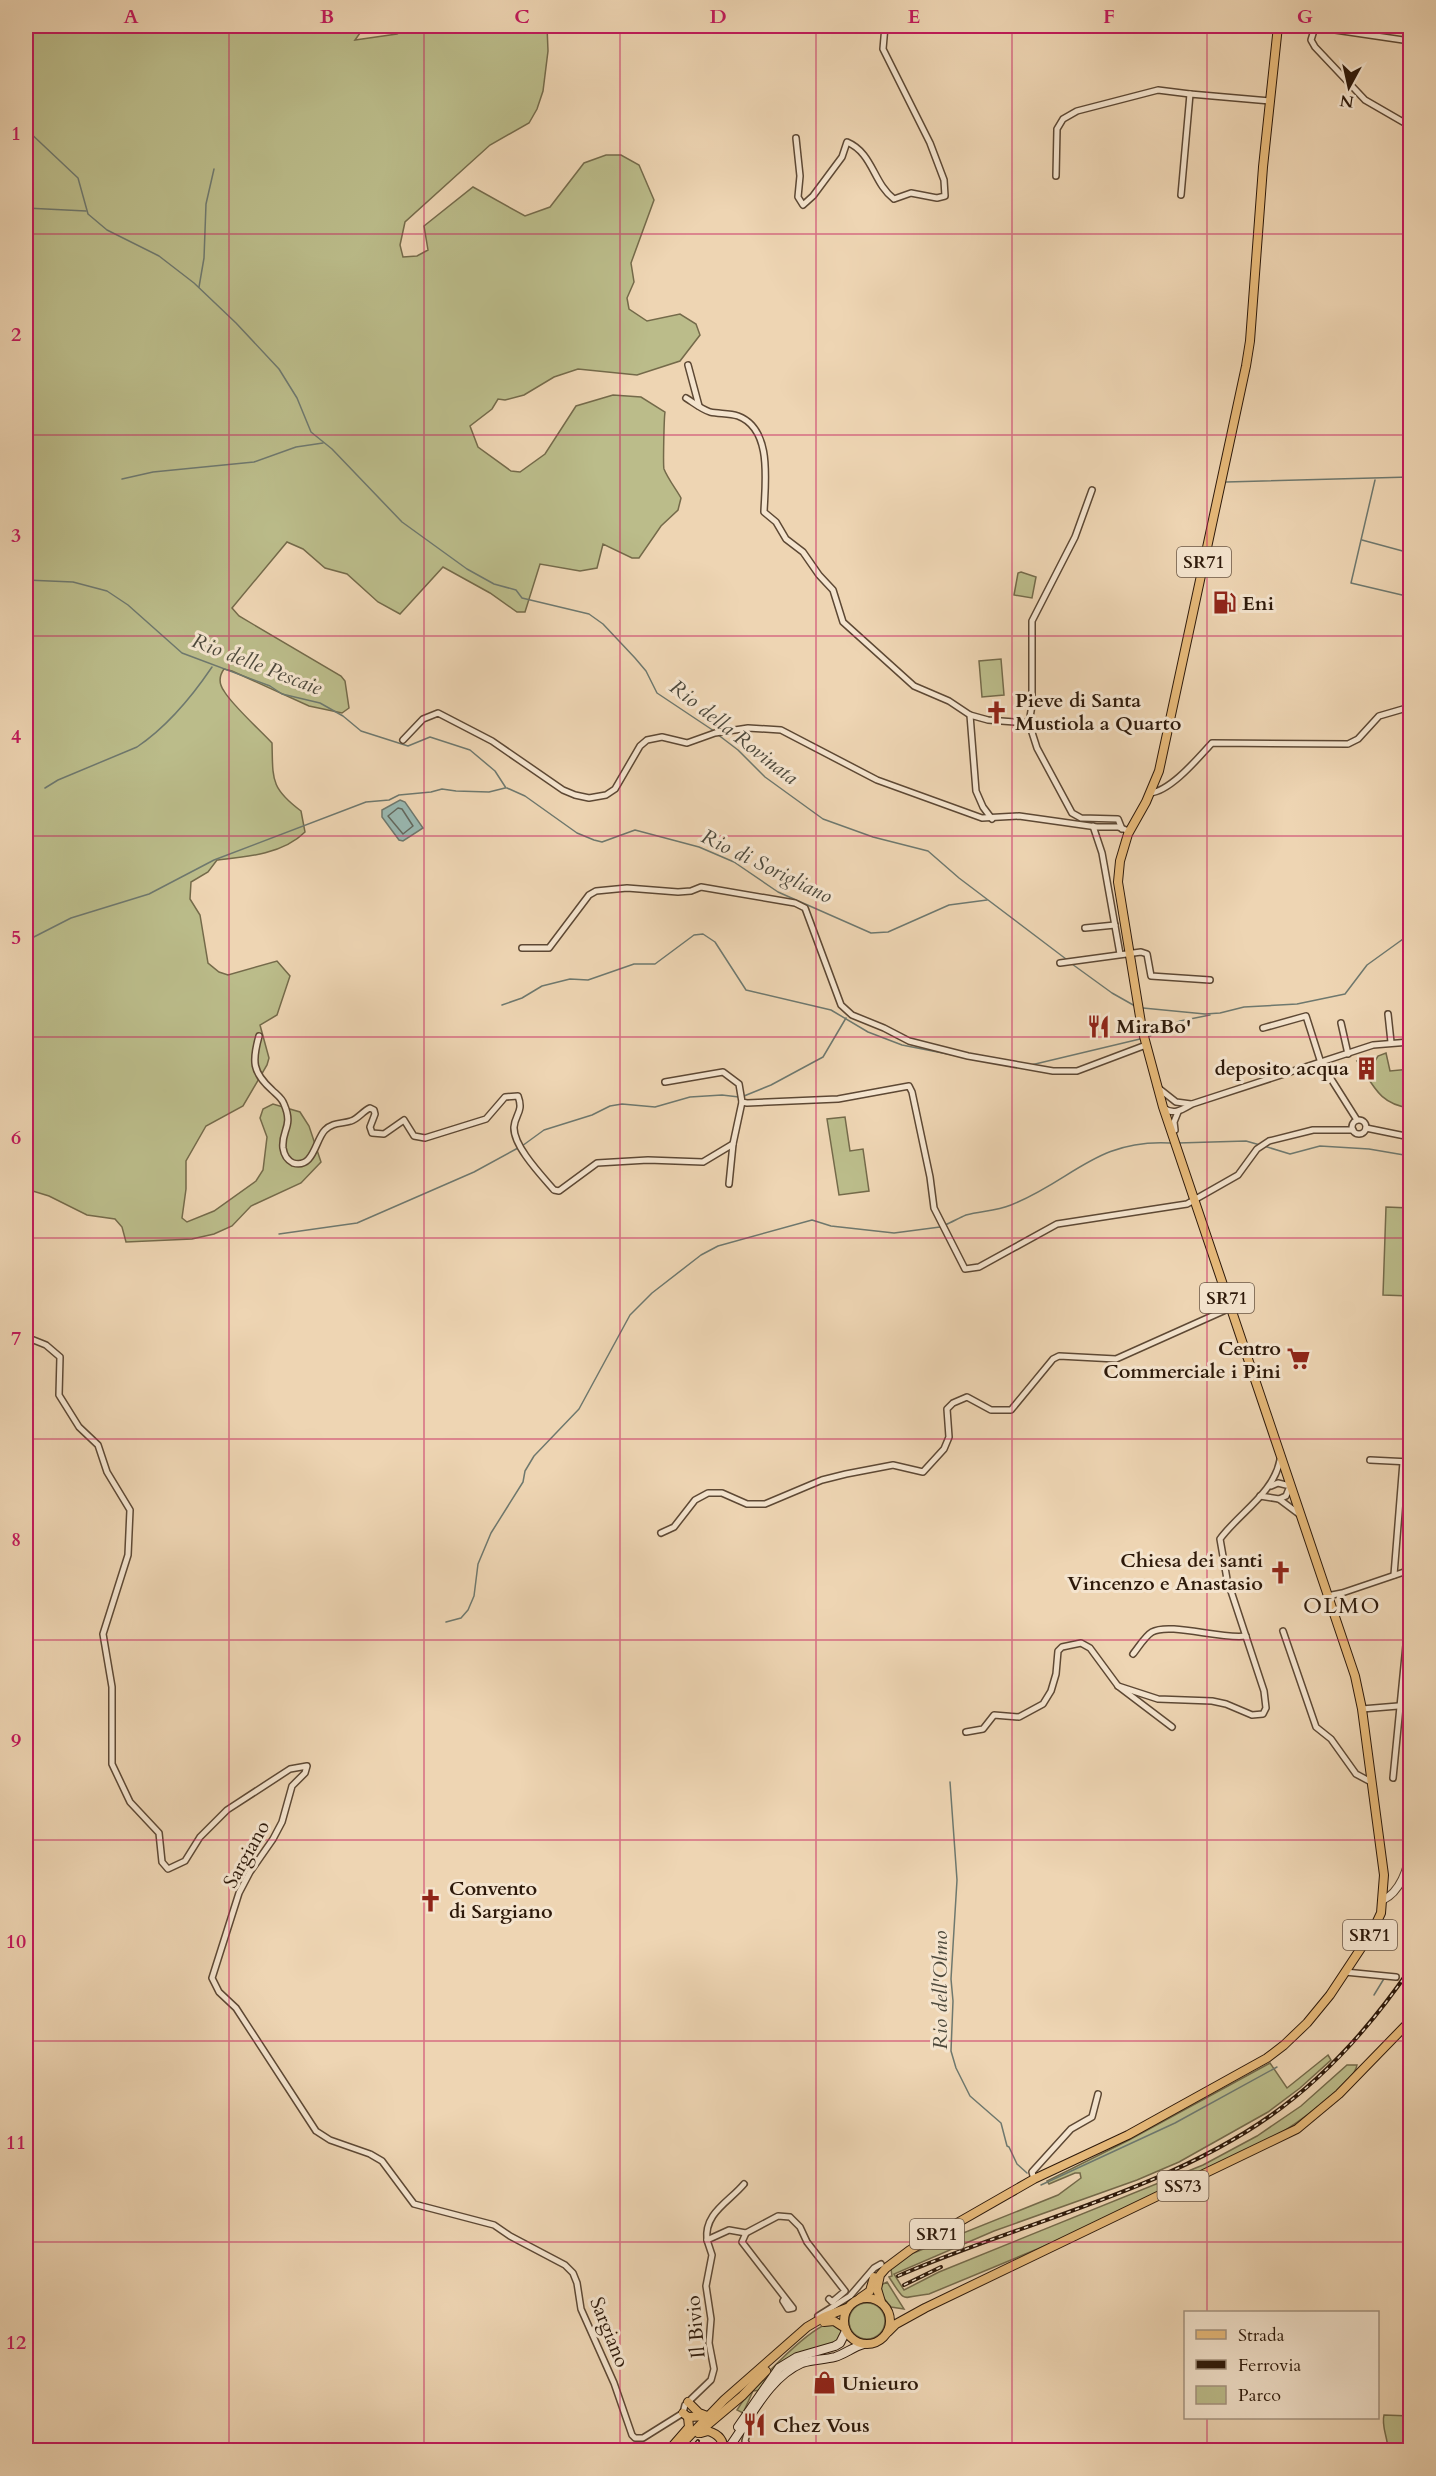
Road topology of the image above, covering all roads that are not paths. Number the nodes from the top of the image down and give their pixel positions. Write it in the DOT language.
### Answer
graph roads {
  1 [pos="885,26"];
  2 [pos="1278,26"];
  3 [pos="1308,26"];
  4 [pos="1315,27"];
  5 [pos="1329,27"];
  6 [pos="1410,41"];
  7 [pos="1190,94"];
  8 [pos="1270,101"];
  9 [pos="1410,126"];
  10 [pos="796,138"];
  11 [pos="1056,176"];
  12 [pos="1181,195"];
  13 [pos="688,365"];
  14 [pos="686,398"];
  15 [pos="699,406"];
  16 [pos="1092,490"];
  17 [pos="1410,707"];
  18 [pos="970,715"];
  19 [pos="1029,723"];
  20 [pos="403,740"];
  21 [pos="1150,793"];
  22 [pos="992,819"];
  23 [pos="1092,826"];
  24 [pos="1126,830"];
  25 [pos="1115,925"];
  26 [pos="1085,928"];
  27 [pos="522,948"];
  28 [pos="1124,954"];
  29 [pos="1060,963"];
  30 [pos="1210,980"];
  31 [pos="1388,1014"];
  32 [pos="1341,1023"];
  33 [pos="1263,1028"];
  34 [pos="259,1036"];
  35 [pos="1391,1042"];
  36 [pos="1410,1042"];
  37 [pos="1146,1044"];
  38 [pos="1348,1054"];
  39 [pos="1321,1063"];
  40 [pos="665,1082"];
  41 [pos="1157,1087"];
  42 [pos="742,1102"];
  43 [pos="1176,1102"];
  44 [pos="1192,1104"];
  45 [pos="1163,1107"];
  46 [pos="1178,1112"];
  47 [pos="1357,1120"];
  48 [pos="1366,1128"];
  49 [pos="1353,1130"];
  50 [pos="1410,1137"];
  51 [pos="1173,1138"];
  52 [pos="734,1144"];
  53 [pos="729,1184"];
  54 [pos="1195,1199"];
  55 [pos="1230,1308"];
  56 [pos="26,1337"];
  57 [pos="1280,1458"];
  58 [pos="1370,1460"];
  59 [pos="1403,1462"];
  60 [pos="1410,1462"];
  61 [pos="1269,1486"];
  62 [pos="1290,1486"];
  63 [pos="1260,1496"];
  64 [pos="1279,1499"];
  65 [pos="1299,1514"];
  66 [pos="661,1533"];
  67 [pos="1410,1570"];
  68 [pos="1394,1575"];
  69 [pos="1327,1596"];
  70 [pos="1407,1625"];
  71 [pos="1283,1631"];
  72 [pos="1246,1636"];
  73 [pos="1133,1654"];
  74 [pos="1118,1686"];
  75 [pos="1410,1705"];
  76 [pos="1400,1706"];
  77 [pos="1362,1708"];
  78 [pos="1172,1727"];
  79 [pos="966,1732"];
  80 [pos="1393,1778"];
  81 [pos="1371,1782"];
  82 [pos="1410,1851"];
  83 [pos="1383,1900"];
  84 [pos="1345,1972"];
  85 [pos="1396,1977"];
  86 [pos="1410,2021"];
  87 [pos="1098,2094"];
  88 [pos="1034,2179"];
  89 [pos="744,2184"];
  90 [pos="1024,2185"];
  91 [pos="746,2233"];
  92 [pos="706,2240"];
  93 [pos="881,2264"];
  94 [pos="785,2298"];
  95 [pos="860,2298"];
  96 [pos="829,2299"];
  97 [pos="884,2305"];
  98 [pos="847,2308"];
  99 [pos="925,2308"];
  100 [pos="845,2330"];
  101 [pos="888,2332"];
  102 [pos="864,2344"];
  103 [pos="759,2374"];
  104 [pos="761,2397"];
  105 [pos="688,2402"];
  106 [pos="686,2415"];
  107 [pos="708,2416"];
  108 [pos="744,2423"];
  109 [pos="690,2440"];
  110 [pos="669,2451"];
  111 [pos="677,2451"];
  112 [pos="725,2451"];
  113 [pos="750,2451"];
  1 -- 10 [label="street"];
  2 -- 8 [label="main road, SR71"];
  3 -- 4 [label="street"];
  4 -- 5 [label="street"];
  4 -- 9 [label="street"];
  5 -- 6 [label="street"];
  7 -- 8 [label="street"];
  7 -- 11 [label="street"];
  7 -- 12 [label="street"];
  8 -- 21 [label="main road, SR71"];
  13 -- 15 [label="street"];
  14 -- 15 [label="street"];
  15 -- 18 [label="street"];
  16 -- 19 [label="street"];
  17 -- 21 [label="street"];
  18 -- 19 [label="street"];
  18 -- 22 [label="street"];
  19 -- 24 [label="street"];
  20 -- 22 [label="street"];
  21 -- 24 [label="main road, SR71"];
  22 -- 23 [label="street"];
  23 -- 24 [label="street"];
  23 -- 25 [label="street"];
  24 -- 28 [label="main road, SR71"];
  25 -- 26 [label="street"];
  25 -- 28 [label="street"];
  27 -- 37 [label="street"];
  28 -- 29 [label="street"];
  28 -- 30 [label="street"];
  28 -- 37 [label="main road, SR71"];
  31 -- 35 [label="street"];
  32 -- 38 [label="street"];
  33 -- 39 [label="street"];
  34 -- 52 [label="street"];
  35 -- 36 [label="street"];
  35 -- 38 [label="street"];
  37 -- 41 [label="main road, SR71"];
  38 -- 39 [label="street"];
  39 -- 44 [label="street"];
  39 -- 47 [label="street"];
  40 -- 42 [label="street"];
  41 -- 43 [label="street"];
  41 -- 45 [label="main road, SR71"];
  42 -- 52 [label="street"];
  42 -- 54 [label="street"];
  43 -- 44 [label="street"];
  43 -- 45 [label="street"];
  44 -- 46 [label="street"];
  45 -- 46 [label="street"];
  45 -- 51 [label="main road, SR71"];
  46 -- 51 [label="street"];
  47 -- 48 [label="street"];
  47 -- 49 [label="street"];
  48 -- 49 [label="street"];
  48 -- 50 [label="street"];
  49 -- 54 [label="street"];
  51 -- 54 [label="main road, SR71"];
  52 -- 53 [label="street"];
  54 -- 55 [label="main road, SR71"];
  55 -- 57 [label="main road, SR71"];
  55 -- 66 [label="street"];
  56 -- 106 [label="street, Sargiano"];
  57 -- 61 [label="street"];
  57 -- 62 [label="main road, SR71"];
  58 -- 59 [label="street"];
  59 -- 60 [label="street"];
  59 -- 68 [label="street"];
  61 -- 62 [label="street"];
  61 -- 63 [label="street"];
  62 -- 64 [label="street"];
  62 -- 65 [label="main road, SR71"];
  63 -- 64 [label="street"];
  63 -- 72 [label="street"];
  64 -- 65 [label="street"];
  65 -- 69 [label="main road, SR71"];
  67 -- 68 [label="street"];
  68 -- 69 [label="street"];
  69 -- 77 [label="main road, SR71"];
  70 -- 76 [label="street"];
  71 -- 81 [label="street"];
  72 -- 73 [label="street"];
  72 -- 74 [label="street"];
  74 -- 78 [label="street"];
  74 -- 79 [label="street"];
  75 -- 76 [label="street"];
  76 -- 77 [label="street"];
  76 -- 80 [label="street"];
  77 -- 81 [label="main road, SR71"];
  81 -- 83 [label="main road, SR71"];
  82 -- 83 [label="street"];
  83 -- 84 [label="main road, SR71"];
  84 -- 85 [label="street"];
  84 -- 88 [label="main road, SR71"];
  86 -- 99 [label="main road, SS73"];
  87 -- 88 [label="street"];
  88 -- 90 [label="main road, SR71"];
  89 -- 92 [label="street, Il Bivio"];
  90 -- 93 [label="main road, SR71"];
  90 -- 97 [label="main road, SR71"];
  91 -- 92 [label="street"];
  91 -- 94 [label="street"];
  91 -- 96 [label="street"];
  92 -- 105 [label="street, Il Bivio"];
  93 -- 95 [label="main road"];
  93 -- 103 [label="street"];
  95 -- 97 [label="main road, SS73"];
  95 -- 98 [label="main road"];
  97 -- 99 [label="main road, SS73"];
  97 -- 101 [label="main road"];
  98 -- 100 [label="main road"];
  98 -- 103 [label="main road"];
  99 -- 101 [label="main road, SS73"];
  100 -- 102 [label="main road"];
  100 -- 103 [label="main road"];
  100 -- 104 [label="main road"];
  101 -- 102 [label="main road, SS73"];
  102 -- 104 [label="main road"];
  103 -- 107 [label="main road"];
  103 -- 109 [label="main road"];
  104 -- 108 [label="main road"];
  105 -- 106 [label="street"];
  105 -- 107 [label="main road"];
  106 -- 107 [label="main road"];
  106 -- 110 [label="main road"];
  107 -- 111 [label="main road"];
  108 -- 112 [label="main road"];
  108 -- 113 [label="street"];
  109 -- 111 [label="main road"];
  109 -- 112 [label="main road"];
}
